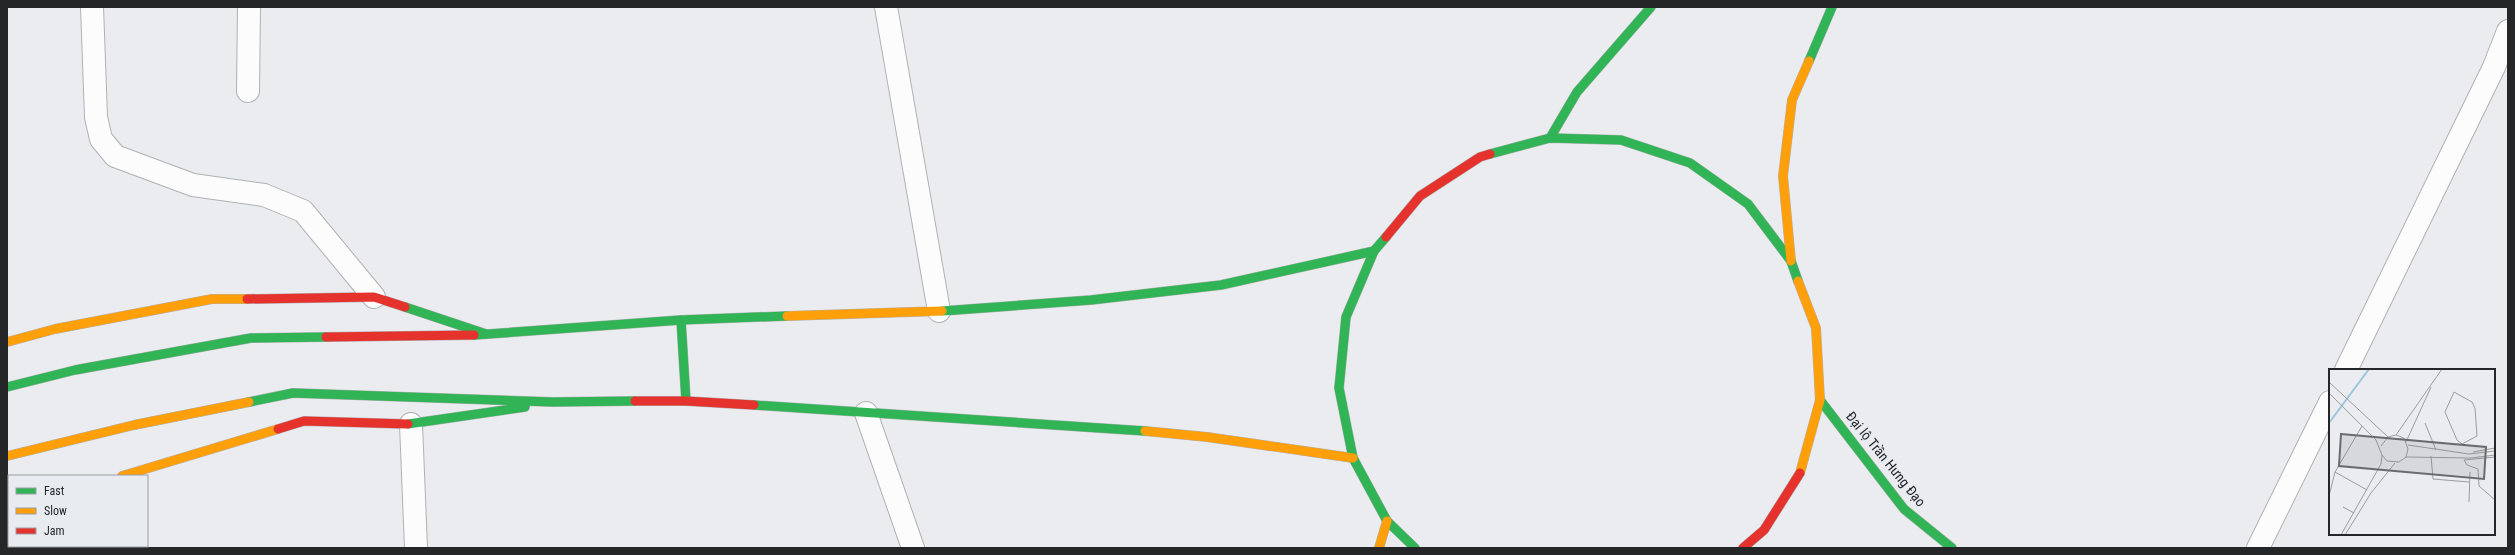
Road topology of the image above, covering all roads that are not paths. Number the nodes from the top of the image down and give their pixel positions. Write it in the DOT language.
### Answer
graph roads {
  1 [pos="92,7"];
  2 [pos="249,7"];
  3 [pos="886,7"];
  4 [pos="1651,7"];
  5 [pos="1832,7"];
  6 [pos="2508,31"];
  7 [pos="248,91"];
  8 [pos="1550,138"];
  9 [pos="1374,251"];
  10 [pos="1792,261"];
  11 [pos="374,297"];
  12 [pos="940,311"];
  13 [pos="681,320"];
  14 [pos="491,335"];
  15 [pos="7,342"];
  16 [pos="2346,369"];
  17 [pos="7,387"];
  18 [pos="1820,400"];
  19 [pos="686,401"];
  20 [pos="553,402"];
  21 [pos="2329,404"];
  22 [pos="866,413"];
  23 [pos="411,424"];
  24 [pos="7,456"];
  25 [pos="1353,458"];
  26 [pos="125,475"];
  27 [pos="1387,521"];
  28 [pos="416,548"];
  29 [pos="913,548"];
  30 [pos="1379,548"];
  31 [pos="1415,548"];
  32 [pos="1743,548"];
  33 [pos="1952,548"];
  34 [pos="2258,548"];
  1 -- 11 [label="street"];
  2 -- 7 [label="street"];
  3 -- 12 [label="street"];
  4 -- 8 [label="main road"];
  5 -- 10 [label="main road"];
  6 -- 16 [label="street"];
  8 -- 9 [label="main road"];
  8 -- 10 [label="main road"];
  9 -- 12 [label="main road"];
  9 -- 25 [label="main road"];
  10 -- 18 [label="main road"];
  11 -- 14 [label="main road"];
  11 -- 15 [label="main road"];
  12 -- 13 [label="main road"];
  13 -- 14 [label="main road"];
  13 -- 19 [label="main road"];
  14 -- 17 [label="main road"];
  18 -- 32 [label="main road"];
  18 -- 33 [label="main road, Đại lộ Trần Hưng Đạo"];
  19 -- 20 [label="main road"];
  19 -- 22 [label="main road"];
  20 -- 23 [label="main road"];
  20 -- 24 [label="main road"];
  21 -- 34 [label="street"];
  22 -- 25 [label="main road"];
  22 -- 29 [label="street"];
  23 -- 26 [label="main road"];
  23 -- 28 [label="street"];
  25 -- 27 [label="main road"];
  27 -- 30 [label="main road"];
  27 -- 31 [label="main road"];
}
